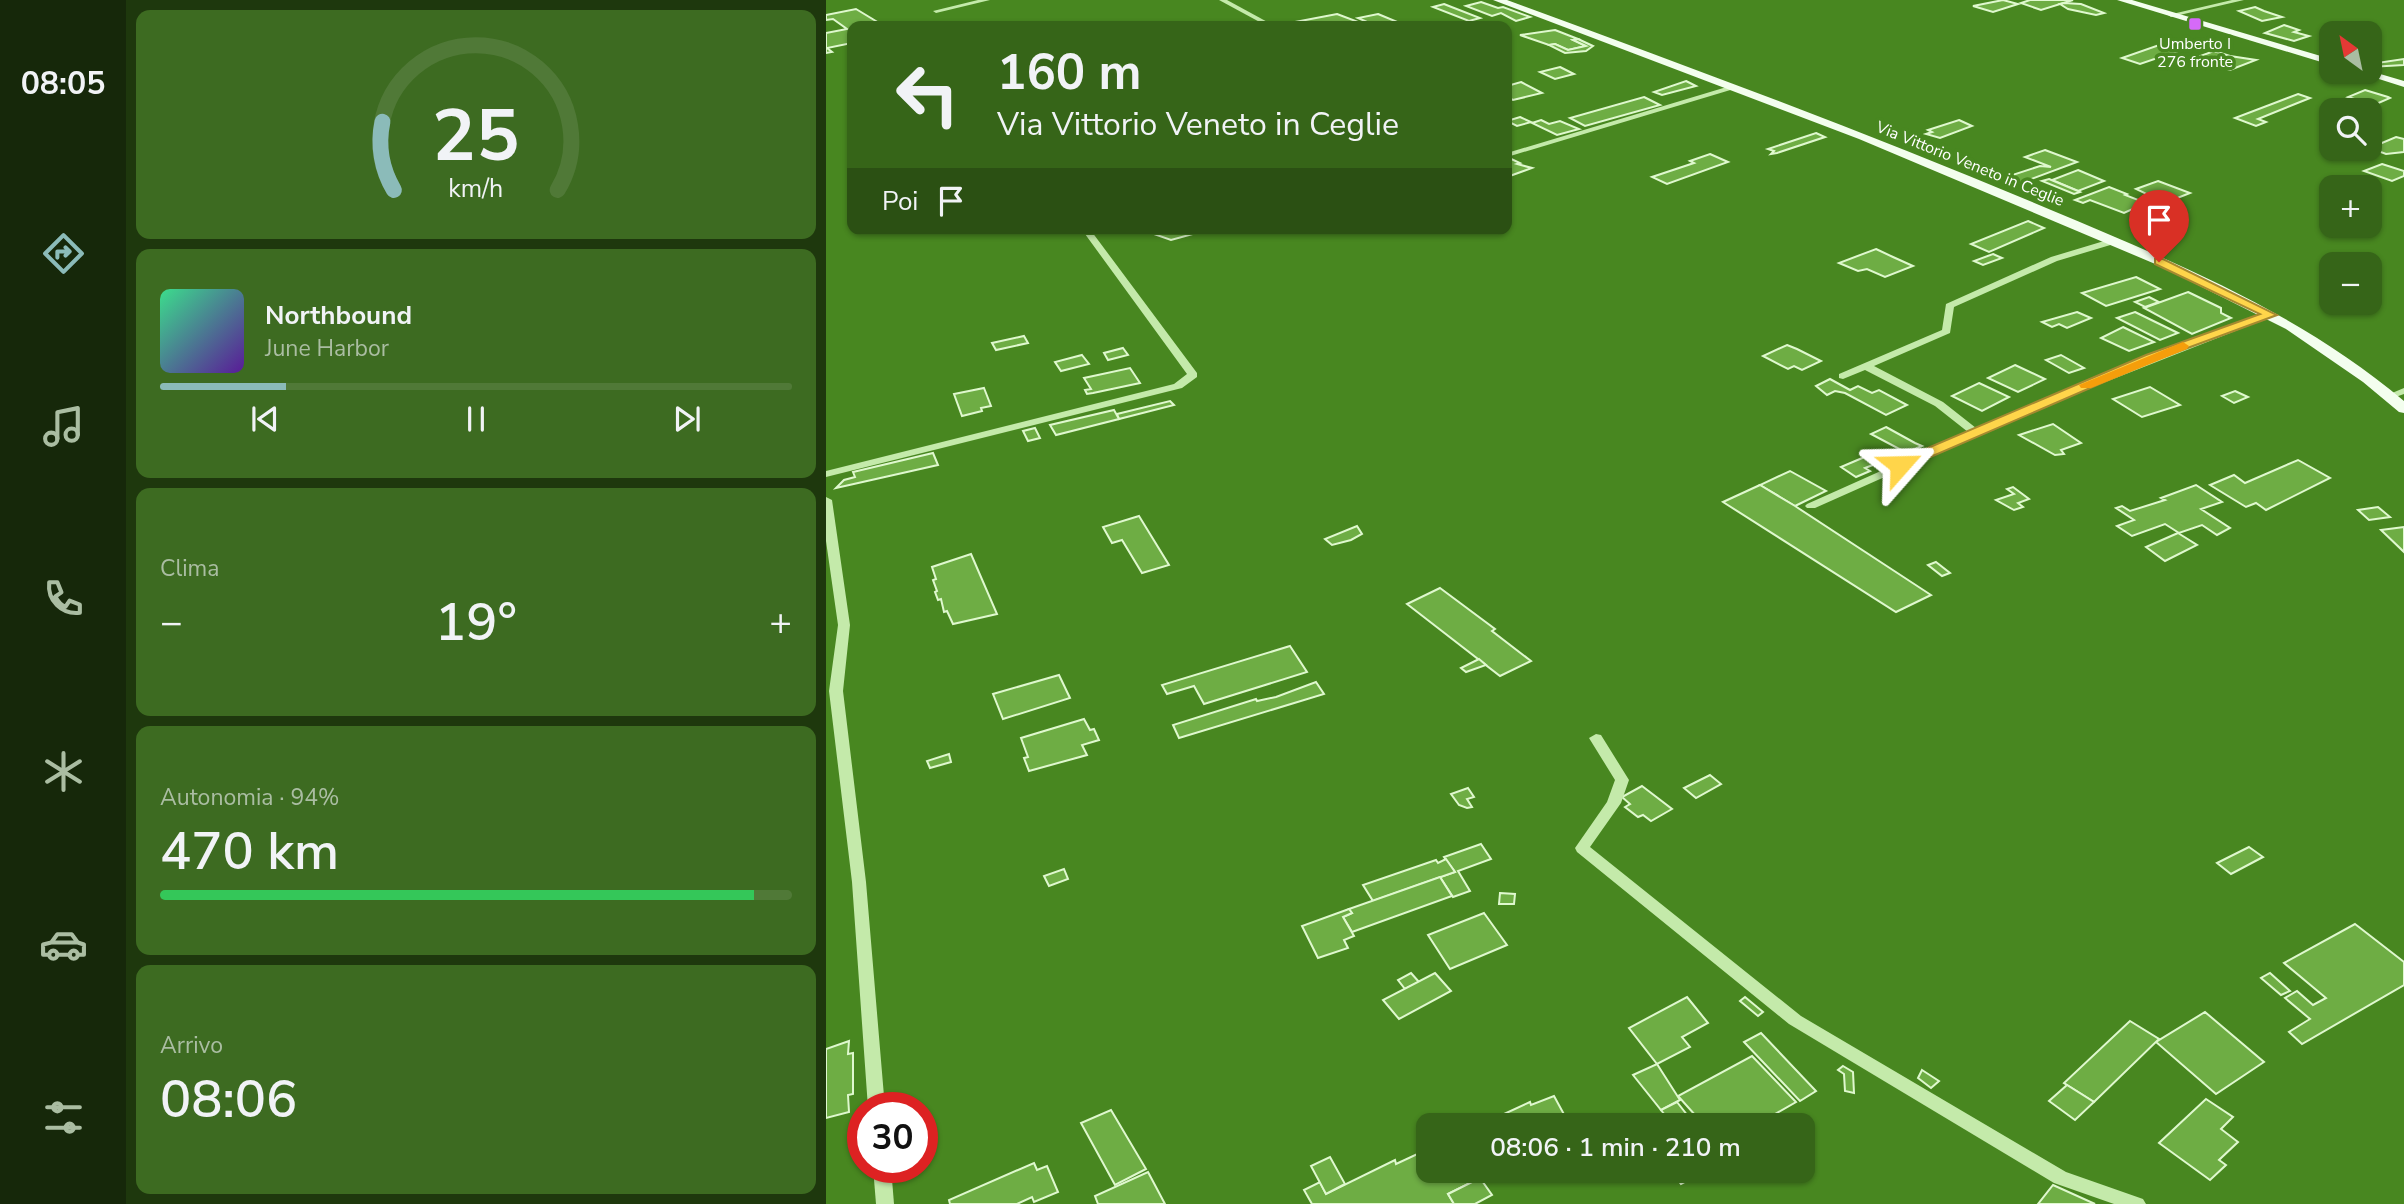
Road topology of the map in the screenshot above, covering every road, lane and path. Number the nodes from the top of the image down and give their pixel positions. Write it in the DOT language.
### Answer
graph roads {
  1 [pos="987,0"];
  2 [pos="1222,0"];
  3 [pos="1498,0"];
  4 [pos="2122,0"];
  5 [pos="2241,0"];
  6 [pos="936,10"];
  7 [pos="2171,15"];
  8 [pos="1262,21"];
  9 [pos="2319,58"];
  10 [pos="2382,78"];
  11 [pos="2404,84"];
  12 [pos="1733,88"];
  13 [pos="1512,154"];
  14 [pos="1090,235"];
  15 [pos="2114,241"];
  16 [pos="2270,315"];
  17 [pos="1867,367"];
  18 [pos="1843,376"];
  19 [pos="2404,391"];
  20 [pos="2390,396"];
  21 [pos="2404,409"];
  22 [pos="1975,432"];
  23 [pos="826,474"];
  24 [pos="826,500"];
  25 [pos="1811,506"];
  26 [pos="1596,738"];
  27 [pos="876,1092"];
  28 [pos="883,1183"];
  29 [pos="885,1204"];
  30 [pos="2137,1204"];
  1 -- 6 [label="street"];
  2 -- 8 [label="street"];
  3 -- 12 [label="main road, Via Vittorio Veneto in Ceglie"];
  4 -- 7 [label="main road"];
  5 -- 7 [label="street"];
  7 -- 9 [label="main road"];
  10 -- 11 [label="main road"];
  12 -- 13 [label="street"];
  12 -- 15 [label="main road, Via Vittorio Veneto in Ceglie"];
  14 -- 23 [label="street"];
  15 -- 16 [label="main road, Via Vittorio Veneto in Ceglie"];
  15 -- 17 [label="street"];
  16 -- 20 [label="main road, Via Vittorio Veneto in Ceglie"];
  16 -- 22 [label="street"];
  17 -- 18 [label="street"];
  17 -- 22 [label="street"];
  19 -- 20 [label="street"];
  20 -- 21 [label="main road, Via Vittorio Veneto in Ceglie"];
  22 -- 25 [label="street"];
  24 -- 27 [label="street"];
  26 -- 30 [label="street"];
  28 -- 29 [label="street"];
}
